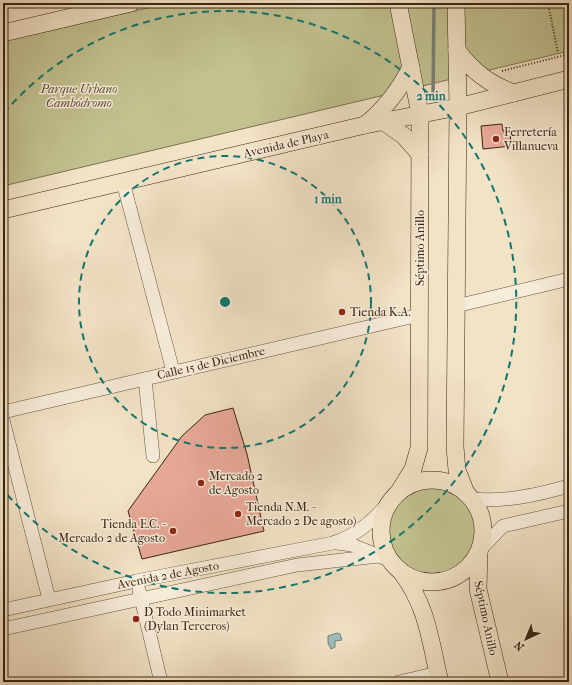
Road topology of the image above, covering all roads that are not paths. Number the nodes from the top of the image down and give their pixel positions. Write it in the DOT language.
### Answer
graph roads {
  1 [pos="131,3"];
  2 [pos="398,3"];
  3 [pos="456,3"];
  4 [pos="3,33"];
  5 [pos="457,50"];
  6 [pos="411,67"];
  7 [pos="569,79"];
  8 [pos="514,93"];
  9 [pos="458,107"];
  10 [pos="420,114"];
  11 [pos="384,122"];
  12 [pos="365,126"];
  13 [pos="420,154"];
  14 [pos="123,182"];
  15 [pos="3,210"];
  16 [pos="569,278"];
  17 [pos="456,306"];
  18 [pos="419,315"];
  19 [pos="173,371"];
  20 [pos="145,378"];
  21 [pos="3,412"];
  22 [pos="3,420"];
  23 [pos="153,456"];
  24 [pos="569,486"];
  25 [pos="395,496"];
  26 [pos="469,496"];
  27 [pos="569,511"];
  28 [pos="333,543"];
  29 [pos="479,552"];
  30 [pos="389,563"];
  31 [pos="136,581"];
  32 [pos="141,598"];
  33 [pos="49,599"];
  34 [pos="3,610"];
  35 [pos="3,629"];
  36 [pos="439,677"];
  37 [pos="160,682"];
  38 [pos="400,682"];
  39 [pos="500,682"];
  1 -- 4 [label="main road"];
  2 -- 6 [label="main road, Séptimo Anillo"];
  3 -- 5 [label="main road"];
  5 -- 8 [label="main road"];
  5 -- 9 [label="main road"];
  6 -- 10 [label="main road, Séptimo Anillo"];
  6 -- 12 [label="main road"];
  7 -- 8 [label="main road, Avenida de Playa"];
  8 -- 9 [label="main road, Avenida de Playa"];
  9 -- 10 [label="main road, Avenida de Playa"];
  9 -- 17 [label="main road"];
  10 -- 11 [label="main road, Avenida de Playa"];
  10 -- 13 [label="main road, Séptimo Anillo"];
  11 -- 12 [label="main road, Avenida de Playa"];
  11 -- 13 [label="main road"];
  12 -- 14 [label="main road, Avenida de Playa"];
  13 -- 18 [label="main road, Séptimo Anillo"];
  14 -- 15 [label="main road, Avenida de Playa"];
  14 -- 19 [label="street"];
  16 -- 17 [label="street"];
  17 -- 26 [label="main road"];
  18 -- 19 [label="street, Calle 15 de Diciembre"];
  18 -- 25 [label="main road, Séptimo Anillo"];
  19 -- 20 [label="street, Calle 15 de Diciembre"];
  20 -- 21 [label="street, Calle 15 de Diciembre"];
  20 -- 23 [label="street"];
  22 -- 33 [label="street"];
  24 -- 26 [label="street"];
  25 -- 26 [label="main road"];
  25 -- 28 [label="street, Avenida 2 de Agosto"];
  25 -- 30 [label="main road"];
  26 -- 29 [label="main road"];
  27 -- 29 [label="street"];
  28 -- 30 [label="street, Avenida 2 de Agosto"];
  28 -- 31 [label="street, Avenida 2 de Agosto"];
  29 -- 30 [label="main road"];
  29 -- 39 [label="main road, Séptimo Anillo"];
  30 -- 32 [label="street"];
  30 -- 36 [label="main road"];
  31 -- 32 [label="street"];
  31 -- 33 [label="street, Avenida 2 de Agosto"];
  32 -- 35 [label="street"];
  32 -- 37 [label="street"];
  33 -- 34 [label="street, Avenida 2 de Agosto"];
  36 -- 38 [label="street"];
}
